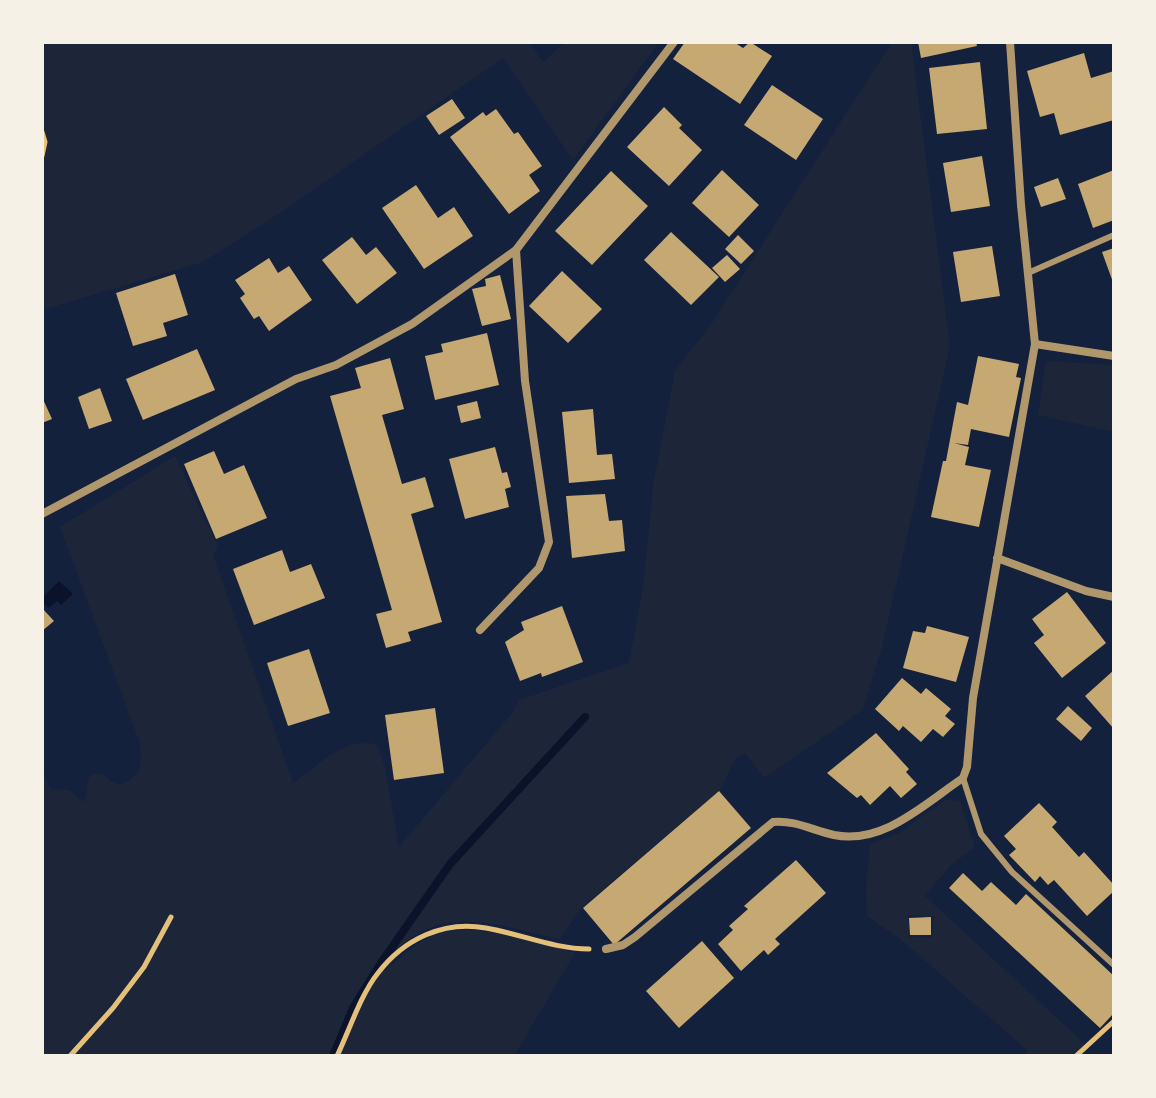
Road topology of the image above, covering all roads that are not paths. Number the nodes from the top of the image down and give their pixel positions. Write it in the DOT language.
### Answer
graph roads {
  1 [pos="674,42"];
  2 [pos="1010,42"];
  3 [pos="1114,235"];
  4 [pos="516,250"];
  5 [pos="1028,273"];
  6 [pos="1035,344"];
  7 [pos="1114,356"];
  8 [pos="42,514"];
  9 [pos="997,558"];
  10 [pos="1114,597"];
  11 [pos="480,630"];
  12 [pos="963,778"];
  13 [pos="606,949"];
  14 [pos="1114,965"];
  1 -- 4 [label="street"];
  2 -- 5 [label="street"];
  3 -- 5 [label="lane"];
  4 -- 8 [label="street"];
  4 -- 11 [label="street"];
  5 -- 6 [label="street"];
  6 -- 7 [label="street"];
  6 -- 9 [label="street"];
  9 -- 10 [label="street"];
  9 -- 12 [label="street"];
  12 -- 13 [label="street"];
  12 -- 14 [label="lane"];
}
